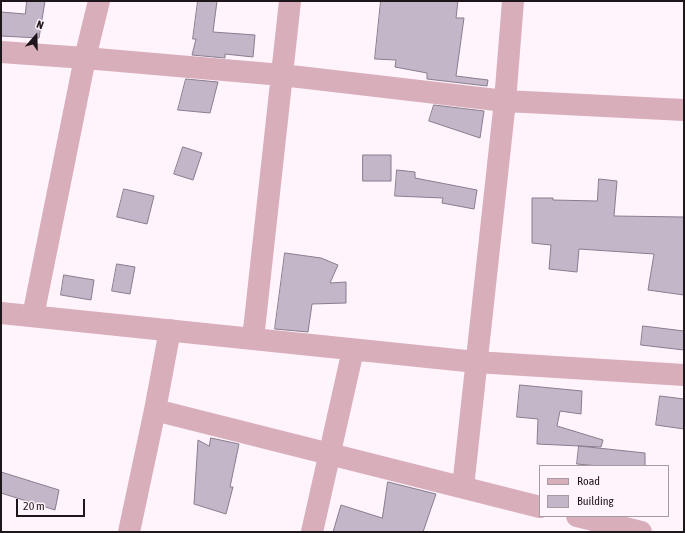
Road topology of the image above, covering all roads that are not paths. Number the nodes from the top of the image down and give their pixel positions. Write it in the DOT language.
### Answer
graph roads {
  1 [pos="98,1"];
  2 [pos="290,1"];
  3 [pos="513,1"];
  4 [pos="1,52"];
  5 [pos="85,58"];
  6 [pos="282,75"];
  7 [pos="505,101"];
  8 [pos="684,110"];
  9 [pos="1,313"];
  10 [pos="33,316"];
  11 [pos="170,330"];
  12 [pos="253,339"];
  13 [pos="353,350"];
  14 [pos="476,362"];
  15 [pos="684,375"];
  16 [pos="155,410"];
  17 [pos="329,454"];
  18 [pos="463,487"];
  19 [pos="539,507"];
  20 [pos="581,517"];
  21 [pos="128,532"];
  22 [pos="312,532"];
  23 [pos="641,532"];
  1 -- 5 [label="street"];
  2 -- 6 [label="street"];
  3 -- 7 [label="street"];
  4 -- 5 [label="street"];
  5 -- 6 [label="street"];
  5 -- 10 [label="street"];
  6 -- 7 [label="street"];
  6 -- 12 [label="street"];
  7 -- 8 [label="street"];
  7 -- 14 [label="street"];
  9 -- 10 [label="street"];
  10 -- 11 [label="street"];
  11 -- 12 [label="street"];
  11 -- 16 [label="street"];
  12 -- 13 [label="street"];
  13 -- 14 [label="street"];
  13 -- 17 [label="street"];
  14 -- 15 [label="street"];
  14 -- 18 [label="street"];
  16 -- 17 [label="street"];
  16 -- 21 [label="street"];
  17 -- 18 [label="street"];
  17 -- 22 [label="street"];
  18 -- 19 [label="street"];
  20 -- 23 [label="street"];
}
